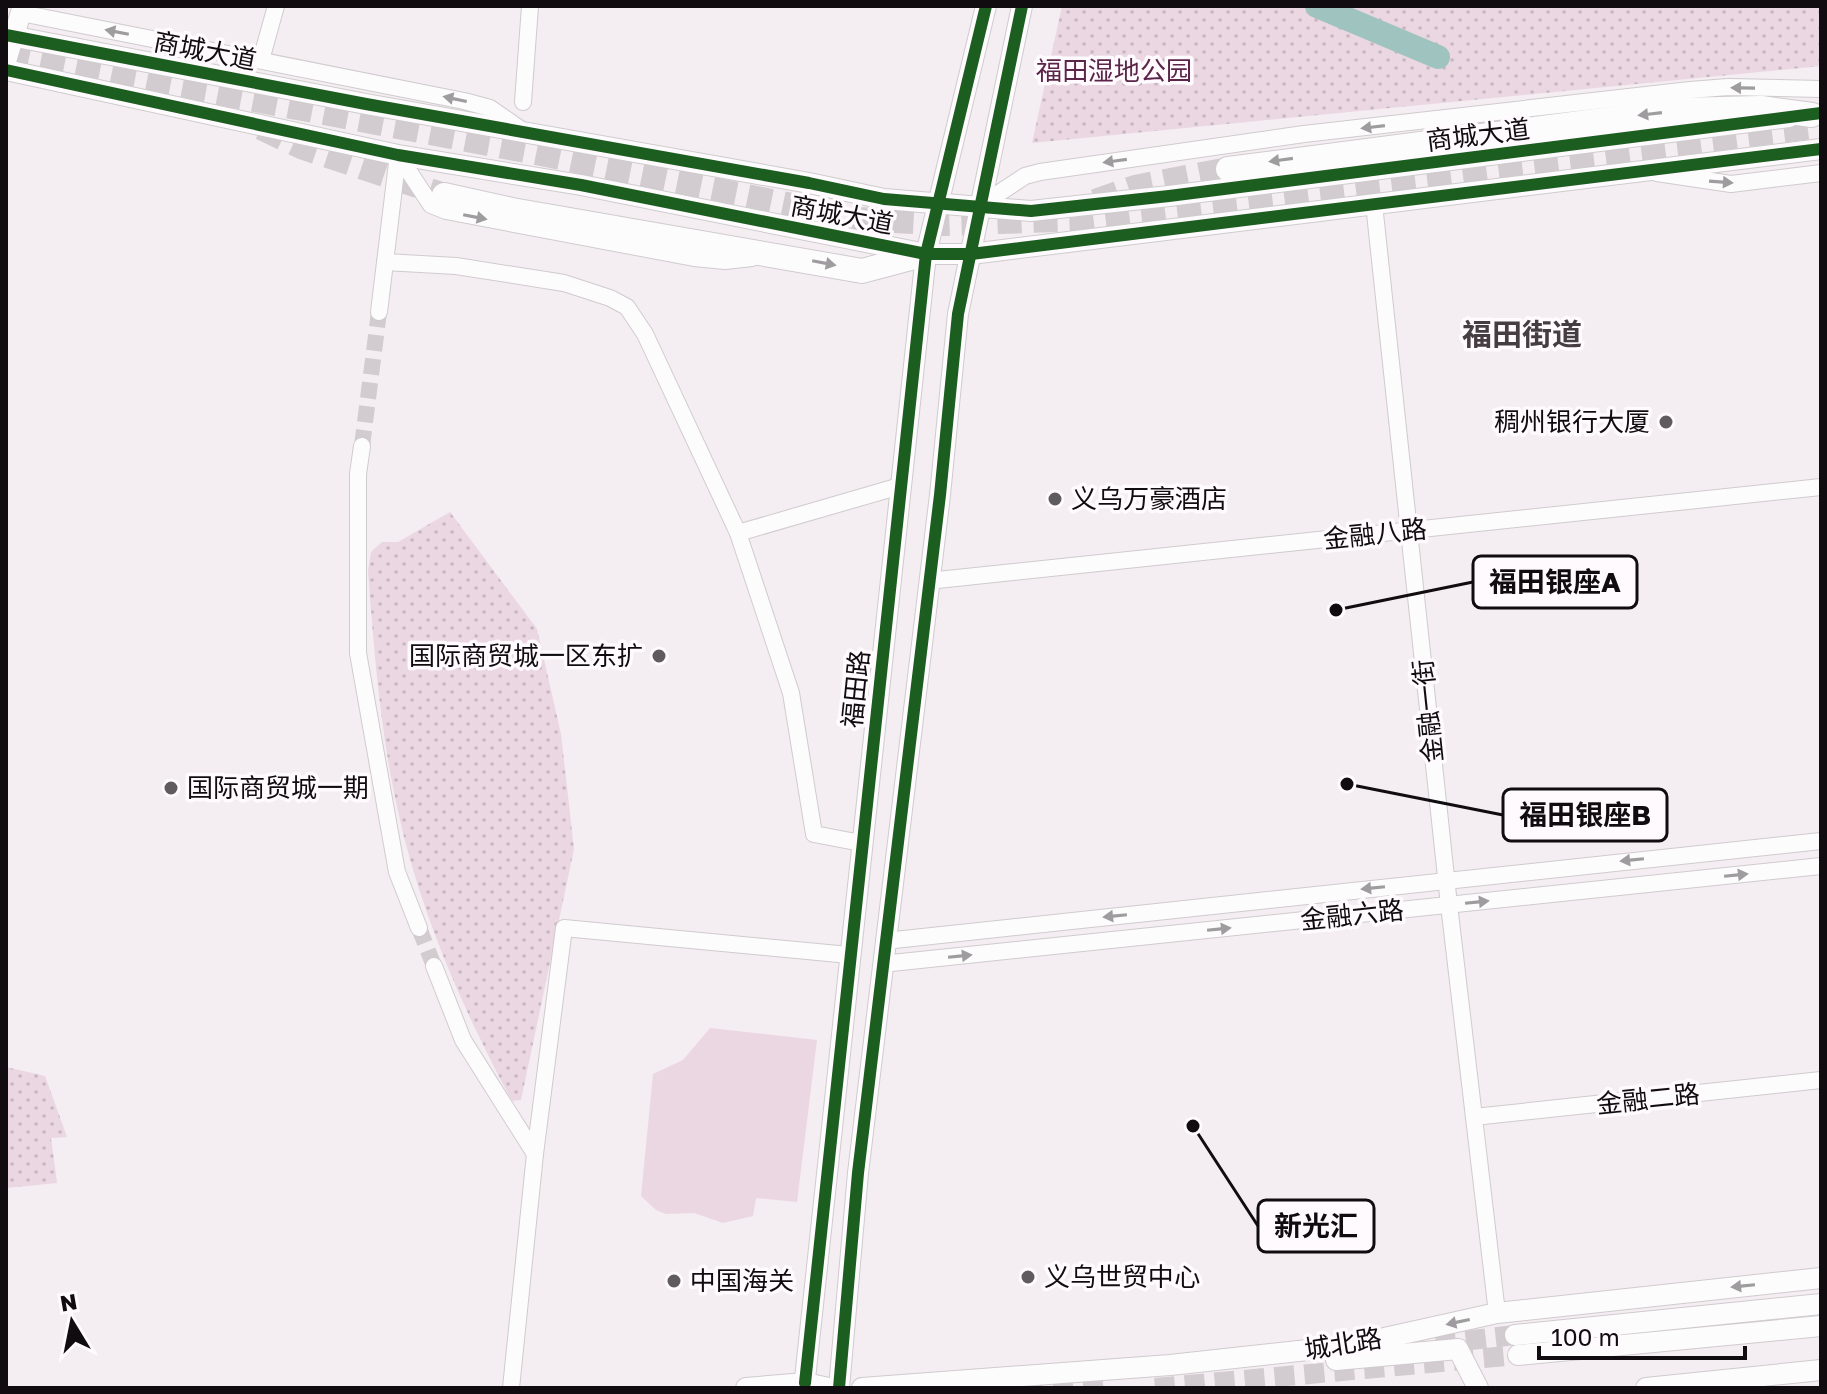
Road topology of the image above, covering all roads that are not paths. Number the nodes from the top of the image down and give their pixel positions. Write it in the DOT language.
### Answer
graph roads {
  1 [pos="276,6"];
  2 [pos="530,6"];
  3 [pos="986,6"];
  4 [pos="1022,6"];
  5 [pos="22,10"];
  6 [pos="10,36"];
  7 [pos="261,60"];
  8 [pos="6,61"];
  9 [pos="6,70"];
  10 [pos="1821,89"];
  11 [pos="523,102"];
  12 [pos="1816,114"];
  13 [pos="524,132"];
  14 [pos="1821,149"];
  15 [pos="398,155"];
  16 [pos="1228,169"];
  17 [pos="1644,171"];
  18 [pos="1821,173"];
  19 [pos="444,195"];
  20 [pos="937,202"];
  21 [pos="1374,204"];
  22 [pos="981,205"];
  23 [pos="777,254"];
  24 [pos="926,254"];
  25 [pos="971,254"];
  26 [pos="385,262"];
  27 [pos="379,312"];
  28 [pos="362,446"];
  29 [pos="900,486"];
  30 [pos="1821,487"];
  31 [pos="1409,530"];
  32 [pos="738,533"];
  33 [pos="928,581"];
  34 [pos="1821,841"];
  35 [pos="861,843"];
  36 [pos="1821,866"];
  37 [pos="1447,880"];
  38 [pos="1449,905"];
  39 [pos="419,928"];
  40 [pos="885,941"];
  41 [pos="849,955"];
  42 [pos="882,964"];
  43 [pos="434,966"];
  44 [pos="1821,1080"];
  45 [pos="1474,1117"];
  46 [pos="535,1154"];
  47 [pos="1821,1278"];
  48 [pos="1821,1304"];
  49 [pos="1497,1313"];
  50 [pos="1821,1326"];
  51 [pos="1821,1370"];
  52 [pos="804,1386"];
  53 [pos="511,1388"];
  54 [pos="746,1388"];
  55 [pos="829,1388"];
  56 [pos="839,1388"];
  57 [pos="862,1388"];
  58 [pos="1022,1388"];
  59 [pos="1478,1388"];
  60 [pos="1646,1388"];
  1 -- 7 [label="street"];
  2 -- 11 [label="street"];
  3 -- 20 [label="main road, 福田路"];
  4 -- 22 [label="main road"];
  5 -- 6 [label="main road"];
  7 -- 5 [label="street, one-way"];
  6 -- 8 [label="main road"];
  6 -- 13 [label="main road, 商城大道"];
  13 -- 7 [label="street, one-way"];
  9 -- 15 [label="main road, 商城大道"];
  10 -- 22 [label="street, one-way"];
  12 -- 16 [label="highway, one-way"];
  12 -- 22 [label="main road, 商城大道"];
  13 -- 20 [label="main road, 商城大道"];
  14 -- 17 [label="main road, 商城大道"];
  15 -- 23 [label="street, one-way"];
  15 -- 24 [label="main road, 商城大道"];
  15 -- 26 [label="street"];
  17 -- 18 [label="street, one-way"];
  17 -- 21 [label="main road, 商城大道"];
  19 -- 23 [label="highway"];
  20 -- 22 [label="main road, 商城大道"];
  20 -- 24 [label="main road, 福田路"];
  21 -- 25 [label="main road, 商城大道"];
  21 -- 31 [label="street, 金融一街"];
  22 -- 25 [label="main road"];
  23 -- 24 [label="highway, one-way"];
  24 -- 25 [label="main road, 商城大道"];
  24 -- 29 [label="main road, 福田路"];
  25 -- 33 [label="main road"];
  26 -- 27 [label="street"];
  26 -- 32 [label="street"];
  28 -- 39 [label="street"];
  29 -- 32 [label="street"];
  29 -- 35 [label="main road, 福田路"];
  30 -- 31 [label="street, 金融八路"];
  31 -- 33 [label="street, 金融八路"];
  31 -- 37 [label="street, 金融一街"];
  32 -- 35 [label="street"];
  33 -- 40 [label="main road"];
  34 -- 37 [label="street, 金融六路, one-way"];
  35 -- 41 [label="main road, 福田路"];
  38 -- 36 [label="street, 金融六路, one-way"];
  37 -- 38 [label="street, 金融一街"];
  37 -- 40 [label="street, 金融六路, one-way"];
  42 -- 38 [label="street, 金融六路, one-way"];
  38 -- 45 [label="street, 金融一街"];
  40 -- 42 [label="main road"];
  41 -- 46 [label="street"];
  41 -- 52 [label="main road, 福田路"];
  42 -- 56 [label="main road"];
  43 -- 46 [label="street"];
  44 -- 45 [label="street, 金融二路"];
  45 -- 49 [label="street, 金融一街"];
  46 -- 53 [label="street"];
  47 -- 49 [label="main road, 城北路, one-way"];
  48 -- 50 [label="main road"];
  49 -- 57 [label="main road, 城北路, one-way"];
  51 -- 60 [label="main road"];
  52 -- 54 [label="main road"];
  52 -- 55 [label="main road"];
  58 -- 59 [label="main road, 城北路"];
}
